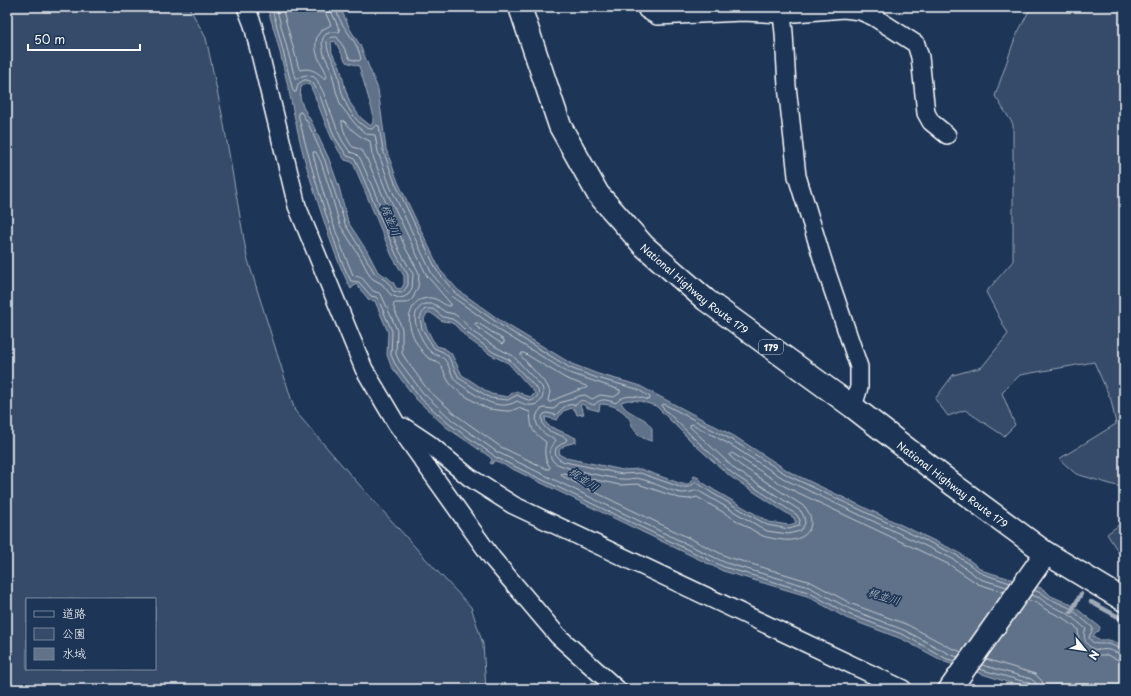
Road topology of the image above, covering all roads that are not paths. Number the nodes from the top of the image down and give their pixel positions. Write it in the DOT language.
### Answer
graph roads {
  1 [pos="246,7"];
  2 [pos="520,7"];
  3 [pos="646,7"];
  4 [pos="860,9"];
  5 [pos="744,10"];
  6 [pos="782,14"];
  7 [pos="947,135"];
  8 [pos="853,407"];
  9 [pos="396,422"];
  10 [pos="1046,553"];
  11 [pos="1124,600"];
  12 [pos="617,689"];
  13 [pos="903,689"];
  14 [pos="950,689"];
  1 -- 9 [label="street"];
  2 -- 8 [label="main road, National Highway Route 179 / 179"];
  3 -- 5 [label="street"];
  4 -- 6 [label="street"];
  4 -- 7 [label="street"];
  5 -- 6 [label="street"];
  6 -- 8 [label="street"];
  8 -- 10 [label="main road, National Highway Route 179 / 179"];
  9 -- 12 [label="street"];
  9 -- 13 [label="street"];
  10 -- 11 [label="main road, National Highway Route 179 / 179"];
  10 -- 14 [label="main road"];
}
